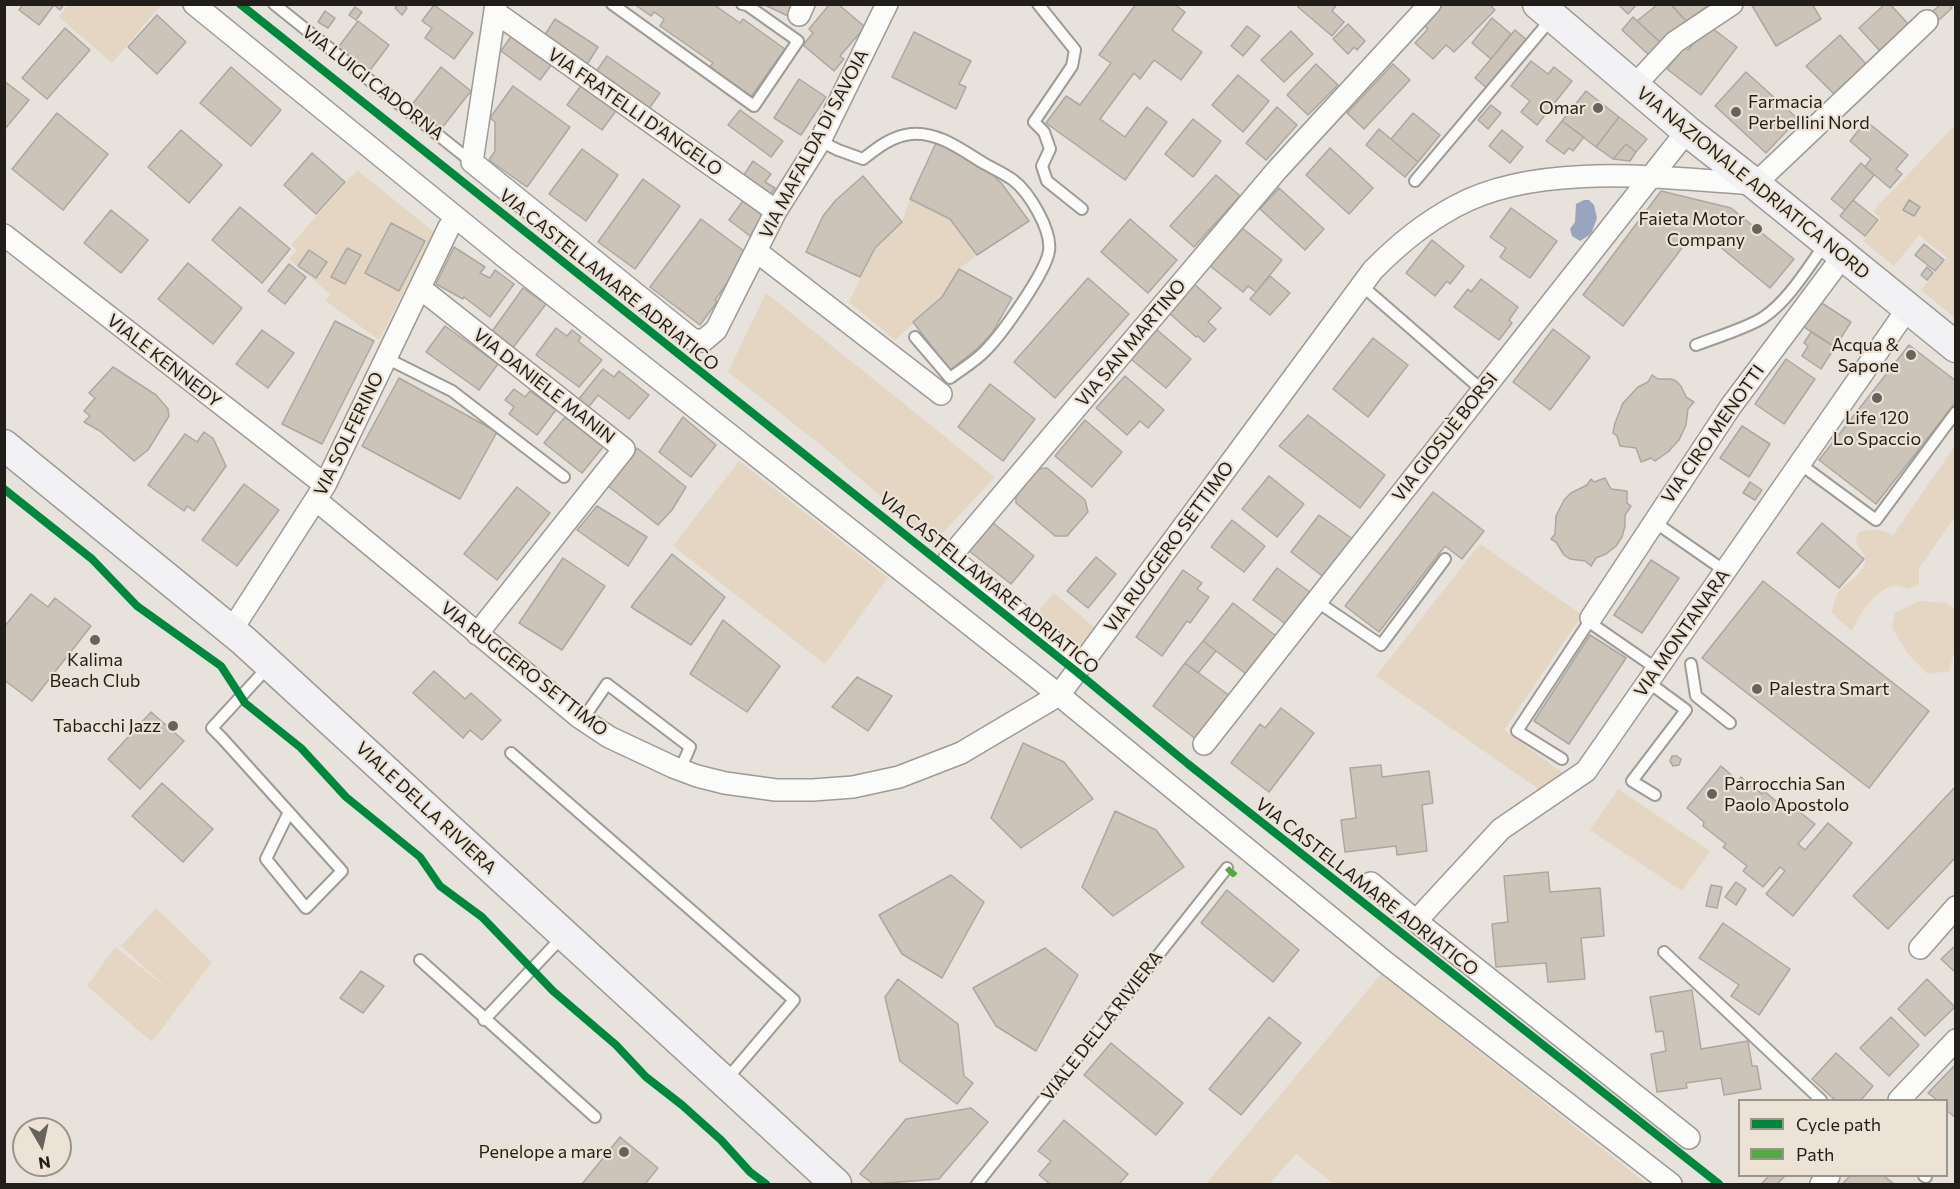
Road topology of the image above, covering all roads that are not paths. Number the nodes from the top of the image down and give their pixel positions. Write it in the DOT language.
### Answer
graph roads {
  1 [pos="194,4"];
  2 [pos="274,4"];
  3 [pos="612,4"];
  4 [pos="742,4"];
  5 [pos="887,4"];
  6 [pos="1038,4"];
  7 [pos="1430,4"];
  8 [pos="1732,4"];
  9 [pos="496,8"];
  10 [pos="1551,12"];
  11 [pos="1927,21"];
  12 [pos="1634,86"];
  13 [pos="1687,131"];
  14 [pos="819,141"];
  15 [pos="472,162"];
  16 [pos="1649,177"];
  17 [pos="1415,181"];
  18 [pos="1755,184"];
  19 [pos="1082,209"];
  20 [pos="776,211"];
  21 [pos="450,227"];
  22 [pos="4,235"];
  23 [pos="1834,249"];
  24 [pos="756,251"];
  25 [pos="420,288"];
  26 [pos="1368,291"];
  27 [pos="1908,308"];
  28 [pos="915,337"];
  29 [pos="1696,345"];
  30 [pos="1956,347"];
  31 [pos="386,358"];
  32 [pos="1482,390"];
  33 [pos="941,394"];
  34 [pos="1956,406"];
  35 [pos="1956,412"];
  36 [pos="1945,420"];
  37 [pos="4,445"];
  38 [pos="1800,464"];
  39 [pos="564,477"];
  40 [pos="320,493"];
  41 [pos="1653,521"];
  42 [pos="1445,559"];
  43 [pos="1725,571"];
  44 [pos="1316,601"];
  45 [pos="1591,618"];
  46 [pos="231,631"];
  47 [pos="477,634"];
  48 [pos="1691,664"];
  49 [pos="271,665"];
  50 [pos="1082,666"];
  51 [pos="1653,675"];
  52 [pos="1059,695"];
  53 [pos="583,719"];
  54 [pos="1730,723"];
  55 [pos="1204,744"];
  56 [pos="511,753"];
  57 [pos="1562,759"];
  58 [pos="680,770"];
  59 [pos="1655,795"];
  60 [pos="290,812"];
  61 [pos="1227,868"];
  62 [pos="1371,883"];
  63 [pos="1956,907"];
  64 [pos="1416,921"];
  65 [pos="564,935"];
  66 [pos="1920,948"];
  67 [pos="1664,952"];
  68 [pos="420,960"];
  69 [pos="484,1020"];
  70 [pos="1956,1040"];
  71 [pos="724,1082"];
  72 [pos="1819,1099"];
  73 [pos="1901,1099"];
  74 [pos="595,1117"];
  75 [pos="1689,1138"];
  76 [pos="836,1185"];
  77 [pos="977,1185"];
  78 [pos="1671,1185"];
  1 -- 52 [label="street"];
  2 -- 15 [label="lane, VIA LUIGI CADORNA"];
  3 -- 4 [label="lane"];
  5 -- 14 [label="street, VIA MAFALDA DI SAVOIA"];
  6 -- 19 [label="lane"];
  7 -- 50 [label="street, VIA SAN MARTINO"];
  8 -- 12 [label="street"];
  9 -- 15 [label="street"];
  9 -- 20 [label="street, VIA FRATELLI D'ANGELO"];
  10 -- 12 [label="street, VIA NAZIONALE ADRIATICA NORD"];
  10 -- 17 [label="lane, VIA NAZIONALE ADRIATICA NORD"];
  11 -- 18 [label="street"];
  12 -- 13 [label="street, VIA NAZIONALE ADRIATICA NORD"];
  13 -- 16 [label="street, VIA GIOSUÈ BORSI"];
  13 -- 18 [label="street, VIA NAZIONALE ADRIATICA NORD"];
  14 -- 20 [label="street, VIA MAFALDA DI SAVOIA"];
  14 -- 28 [label="lane"];
  15 -- 24 [label="street, VIA MAFALDA DI SAVOIA"];
  16 -- 18 [label="street, VIA RUGGERO SETTIMO"];
  16 -- 32 [label="street, VIA GIOSUÈ BORSI"];
  16 -- 50 [label="street, VIA RUGGERO SETTIMO"];
  18 -- 23 [label="street, VIA NAZIONALE ADRIATICA NORD"];
  20 -- 24 [label="street, VIA MAFALDA DI SAVOIA"];
  21 -- 25 [label="street, VIA SOLFERINO"];
  22 -- 40 [label="street, VIALE KENNEDY"];
  23 -- 27 [label="street, VIA NAZIONALE ADRIATICA NORD"];
  23 -- 29 [label="lane"];
  23 -- 41 [label="street, VIA CIRO MENOTTI"];
  24 -- 33 [label="street, VIA MAFALDA DI SAVOIA"];
  25 -- 31 [label="street, VIA SOLFERINO"];
  25 -- 47 [label="street, VIA DANIELE MANIN"];
  26 -- 32 [label="lane"];
  27 -- 30 [label="street, VIA NAZIONALE ADRIATICA NORD"];
  27 -- 38 [label="street, VIA MONTANARA"];
  31 -- 39 [label="lane"];
  31 -- 40 [label="street, VIA SOLFERINO"];
  32 -- 44 [label="street, VIA GIOSUÈ BORSI"];
  34 -- 36 [label="lane"];
  35 -- 38 [label="lane"];
  37 -- 46 [label="street, VIALE DELLA RIVIERA"];
  38 -- 43 [label="street, VIA MONTANARA"];
  40 -- 46 [label="street, VIA SOLFERINO"];
  40 -- 47 [label="street, VIA RUGGERO SETTIMO"];
  41 -- 43 [label="lane"];
  41 -- 45 [label="street, VIA CIRO MENOTTI"];
  42 -- 44 [label="lane"];
  43 -- 51 [label="street, VIA MONTANARA"];
  44 -- 55 [label="street, VIA GIOSUÈ BORSI"];
  46 -- 49 [label="street, VIALE DELLA RIVIERA"];
  47 -- 53 [label="street, VIA RUGGERO SETTIMO"];
  48 -- 54 [label="lane"];
  49 -- 60 [label="lane"];
  49 -- 65 [label="street, VIALE DELLA RIVIERA"];
  50 -- 52 [label="street, VIA RUGGERO SETTIMO"];
  51 -- 57 [label="lane"];
  51 -- 59 [label="lane"];
  51 -- 64 [label="street, VIA MONTANARA"];
  52 -- 58 [label="street, VIA RUGGERO SETTIMO"];
  52 -- 78 [label="street"];
  53 -- 58 [label="street, VIA RUGGERO SETTIMO"];
  53 -- 58 [label="lane"];
  56 -- 71 [label="lane"];
  60 -- 60 [label="lane"];
  61 -- 77 [label="lane, VIALE DELLA RIVIERA"];
  62 -- 64 [label="street"];
  63 -- 66 [label="street"];
  64 -- 75 [label="street"];
  65 -- 69 [label="lane"];
  65 -- 71 [label="street, VIALE DELLA RIVIERA"];
  67 -- 72 [label="lane"];
  68 -- 69 [label="lane"];
  69 -- 74 [label="lane"];
  70 -- 73 [label="street"];
  71 -- 76 [label="street, VIALE DELLA RIVIERA"];
}
